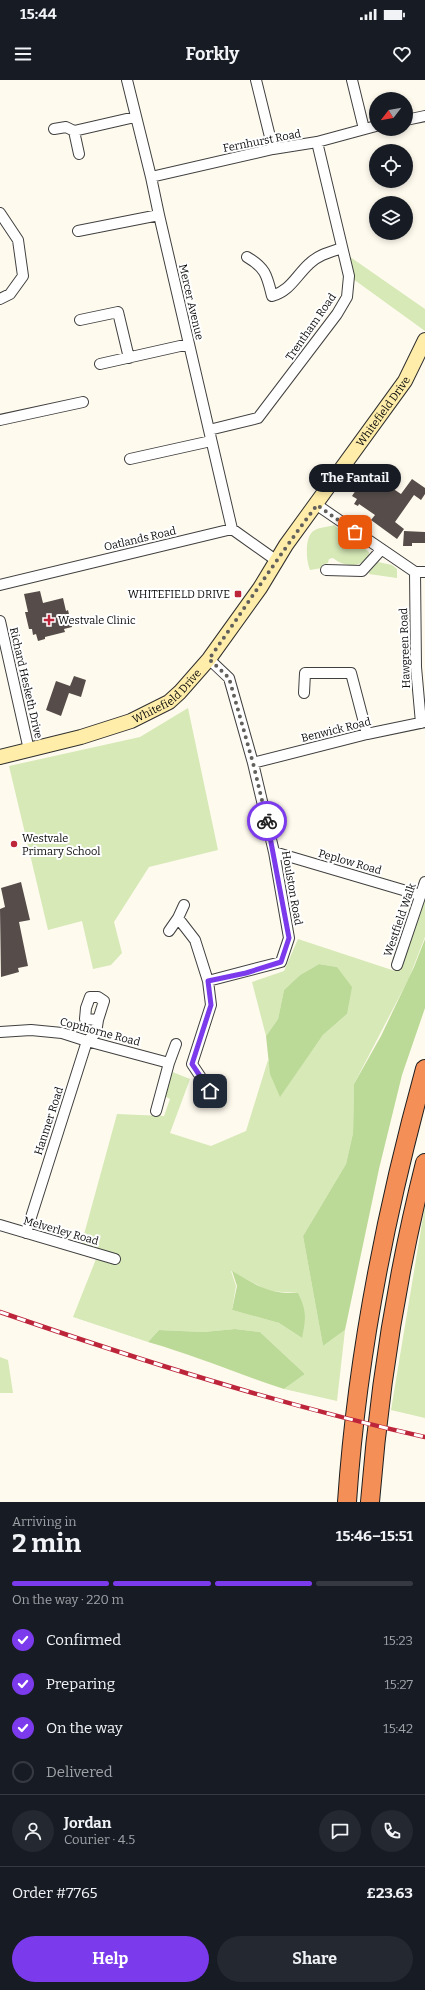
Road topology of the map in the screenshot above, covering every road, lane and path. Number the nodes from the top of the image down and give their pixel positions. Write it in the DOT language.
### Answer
graph roads {
  1 [pos="127,80"];
  2 [pos="256,80"];
  3 [pos="352,80"];
  4 [pos="425,116"];
  5 [pos="135,117"];
  6 [pos="413,119"];
  7 [pos="369,128"];
  8 [pos="54,129"];
  9 [pos="364,129"];
  10 [pos="74,131"];
  11 [pos="317,142"];
  12 [pos="273,149"];
  13 [pos="79,154"];
  14 [pos="151,177"];
  15 [pos="0,213"];
  16 [pos="158,215"];
  17 [pos="78,232"];
  18 [pos="342,248"];
  19 [pos="247,257"];
  20 [pos="0,300"];
  21 [pos="80,320"];
  22 [pos="425,340"];
  23 [pos="189,344"];
  24 [pos="129,358"];
  25 [pos="100,364"];
  26 [pos="83,402"];
  27 [pos="0,420"];
  28 [pos="209,430"];
  29 [pos="211,441"];
  30 [pos="130,459"];
  31 [pos="317,505"];
  32 [pos="232,529"];
  33 [pos="381,550"];
  34 [pos="277,561"];
  35 [pos="326,570"];
  36 [pos="420,572"];
  37 [pos="0,585"];
  38 [pos="0,621"];
  39 [pos="209,659"];
  40 [pos="304,693"];
  41 [pos="423,722"];
  42 [pos="367,734"];
  43 [pos="29,750"];
  44 [pos="0,757"];
  45 [pos="253,763"];
  46 [pos="274,852"];
  47 [pos="425,882"];
  48 [pos="420,895"];
  49 [pos="184,905"];
  50 [pos="178,918"];
  51 [pos="169,931"];
  52 [pos="397,965"];
  53 [pos="208,981"];
  54 [pos="98,1020"];
  55 [pos="0,1032"];
  56 [pos="87,1041"];
  57 [pos="176,1044"];
  58 [pos="169,1063"];
  59 [pos="425,1069"];
  60 [pos="210,1091"];
  61 [pos="156,1112"];
  62 [pos="425,1163"];
  63 [pos="0,1225"];
  64 [pos="26,1233"];
  65 [pos="115,1259"];
  66 [pos="347,1502"];
  67 [pos="370,1502"];
  1 -- 5 [label="street, Mercer Avenue"];
  2 -- 12 [label="street"];
  3 -- 9 [label="street"];
  4 -- 6 [label="street"];
  5 -- 10 [label="street"];
  5 -- 14 [label="street, Mercer Avenue"];
  7 -- 9 [label="street, Fernhurst Road"];
  8 -- 10 [label="street"];
  9 -- 11 [label="street, Fernhurst Road"];
  10 -- 13 [label="street"];
  11 -- 12 [label="street, Fernhurst Road"];
  11 -- 18 [label="street, Trentham Road"];
  12 -- 14 [label="street, Fernhurst Road"];
  14 -- 16 [label="street, Mercer Avenue"];
  15 -- 20 [label="street"];
  16 -- 17 [label="street"];
  16 -- 23 [label="street, Mercer Avenue"];
  18 -- 19 [label="street"];
  18 -- 28 [label="street, Trentham Road"];
  21 -- 24 [label="street"];
  22 -- 31 [label="main road, Whitefield Drive"];
  23 -- 24 [label="street"];
  23 -- 28 [label="street, Mercer Avenue"];
  24 -- 25 [label="street"];
  26 -- 27 [label="street"];
  28 -- 29 [label="street, Mercer Avenue"];
  29 -- 30 [label="street"];
  29 -- 32 [label="street, Mercer Avenue"];
  31 -- 33 [label="street"];
  31 -- 34 [label="main road, Whitefield Drive"];
  32 -- 34 [label="street"];
  32 -- 37 [label="street, Oatlands Road"];
  33 -- 35 [label="street"];
  33 -- 36 [label="street"];
  34 -- 39 [label="main road, Whitefield Drive"];
  36 -- 41 [label="street, Hawgreen Road"];
  38 -- 43 [label="street, Richard Hesketh Drive"];
  39 -- 43 [label="main road, Whitefield Drive"];
  39 -- 45 [label="street, Houlston Road"];
  40 -- 42 [label="street"];
  41 -- 42 [label="street, Benwick Road"];
  42 -- 45 [label="street, Benwick Road"];
  43 -- 44 [label="main road, Whitefield Drive"];
  45 -- 46 [label="street, Houlston Road"];
  46 -- 48 [label="street, Peplow Road"];
  46 -- 53 [label="street, Houlston Road"];
  47 -- 48 [label="street, Westfield Walk"];
  48 -- 52 [label="street, Westfield Walk"];
  49 -- 50 [label="street"];
  50 -- 51 [label="street"];
  50 -- 53 [label="street"];
  53 -- 60 [label="street"];
  54 -- 56 [label="street, Hanmer Road"];
  55 -- 56 [label="street, Copthorne Road"];
  56 -- 58 [label="street, Copthorne Road"];
  56 -- 64 [label="street, Hanmer Road"];
  57 -- 58 [label="street"];
  58 -- 61 [label="street"];
  59 -- 66 [label="highway"];
  62 -- 67 [label="highway"];
  63 -- 64 [label="street, Melverley Road"];
  64 -- 65 [label="street, Melverley Road"];
}
